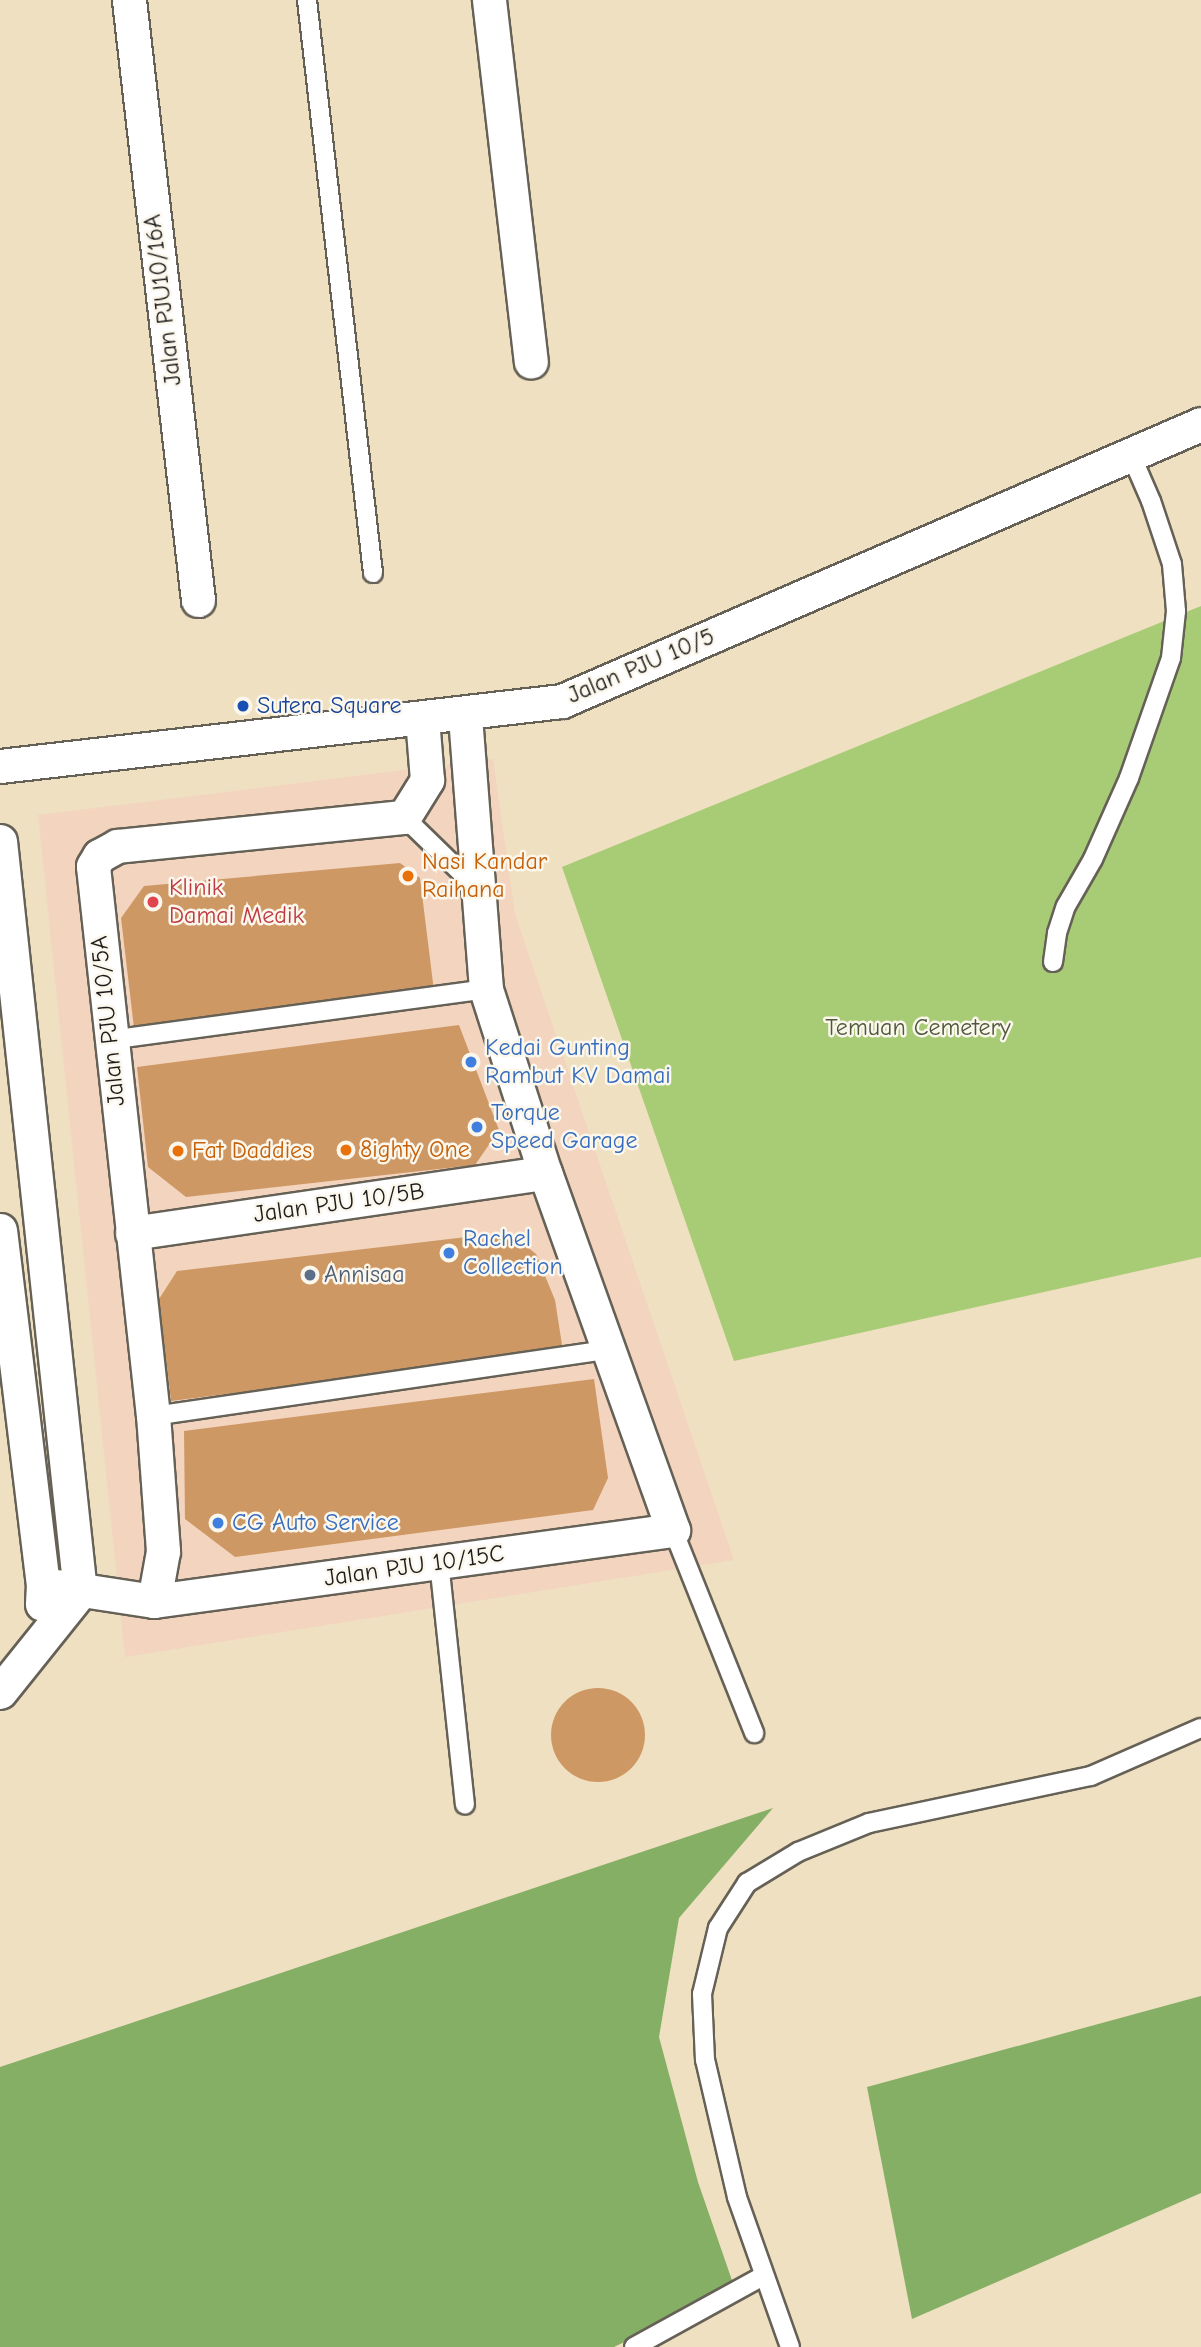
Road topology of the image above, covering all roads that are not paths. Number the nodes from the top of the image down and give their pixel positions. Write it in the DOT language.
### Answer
graph roads {
  1 [pos="129,0"];
  2 [pos="307,0"];
  3 [pos="489,0"];
  4 [pos="531,362"];
  5 [pos="1201,424"];
  6 [pos="1131,455"];
  7 [pos="373,573"];
  8 [pos="198,600"];
  9 [pos="465,713"];
  10 [pos="422,718"];
  11 [pos="0,766"];
  12 [pos="404,817"];
  13 [pos="0,841"];
  14 [pos="478,890"];
  15 [pos="1053,962"];
  16 [pos="486,989"];
  17 [pos="110,1040"];
  18 [pos="545,1173"];
  19 [pos="0,1230"];
  20 [pos="132,1233"];
  21 [pos="608,1350"];
  22 [pos="153,1416"];
  23 [pos="673,1530"];
  24 [pos="439,1562"];
  25 [pos="43,1584"];
  26 [pos="80,1592"];
  27 [pos="154,1601"];
  28 [pos="41,1638"];
  29 [pos="0,1692"];
  30 [pos="754,1733"];
  31 [pos="1199,1735"];
  32 [pos="464,1805"];
  33 [pos="763,2276"];
  34 [pos="634,2347"];
  35 [pos="790,2347"];
  1 -- 8 [label="street, Jalan PJU10/16A"];
  2 -- 7 [label="lane"];
  3 -- 4 [label="street"];
  5 -- 6 [label="street, Jalan PJU 10/5"];
  6 -- 9 [label="street, Jalan PJU 10/5"];
  6 -- 15 [label="lane"];
  9 -- 10 [label="street, Jalan PJU 10/5"];
  9 -- 14 [label="street"];
  10 -- 11 [label="street, Jalan PJU 10/5"];
  10 -- 12 [label="street"];
  12 -- 14 [label="lane"];
  12 -- 17 [label="street, Jalan PJU 10/5A"];
  13 -- 26 [label="street"];
  14 -- 16 [label="street"];
  16 -- 17 [label="lane"];
  16 -- 18 [label="street"];
  17 -- 20 [label="street, Jalan PJU 10/5A"];
  18 -- 20 [label="street, Jalan PJU 10/5B"];
  18 -- 21 [label="street"];
  19 -- 25 [label="street"];
  20 -- 22 [label="street, Jalan PJU 10/5A"];
  21 -- 22 [label="lane"];
  21 -- 23 [label="street"];
  22 -- 27 [label="street, Jalan PJU 10/5A"];
  23 -- 24 [label="street, Jalan PJU 10/15C"];
  23 -- 30 [label="lane"];
  24 -- 27 [label="street, Jalan PJU 10/15C"];
  24 -- 32 [label="lane"];
  25 -- 26 [label="street, Jalan PJU 10/15C"];
  25 -- 28 [label="street"];
  26 -- 27 [label="street, Jalan PJU 10/15C"];
  26 -- 28 [label="street"];
  28 -- 29 [label="street"];
  31 -- 33 [label="lane"];
  33 -- 34 [label="lane"];
  33 -- 35 [label="lane"];
}
